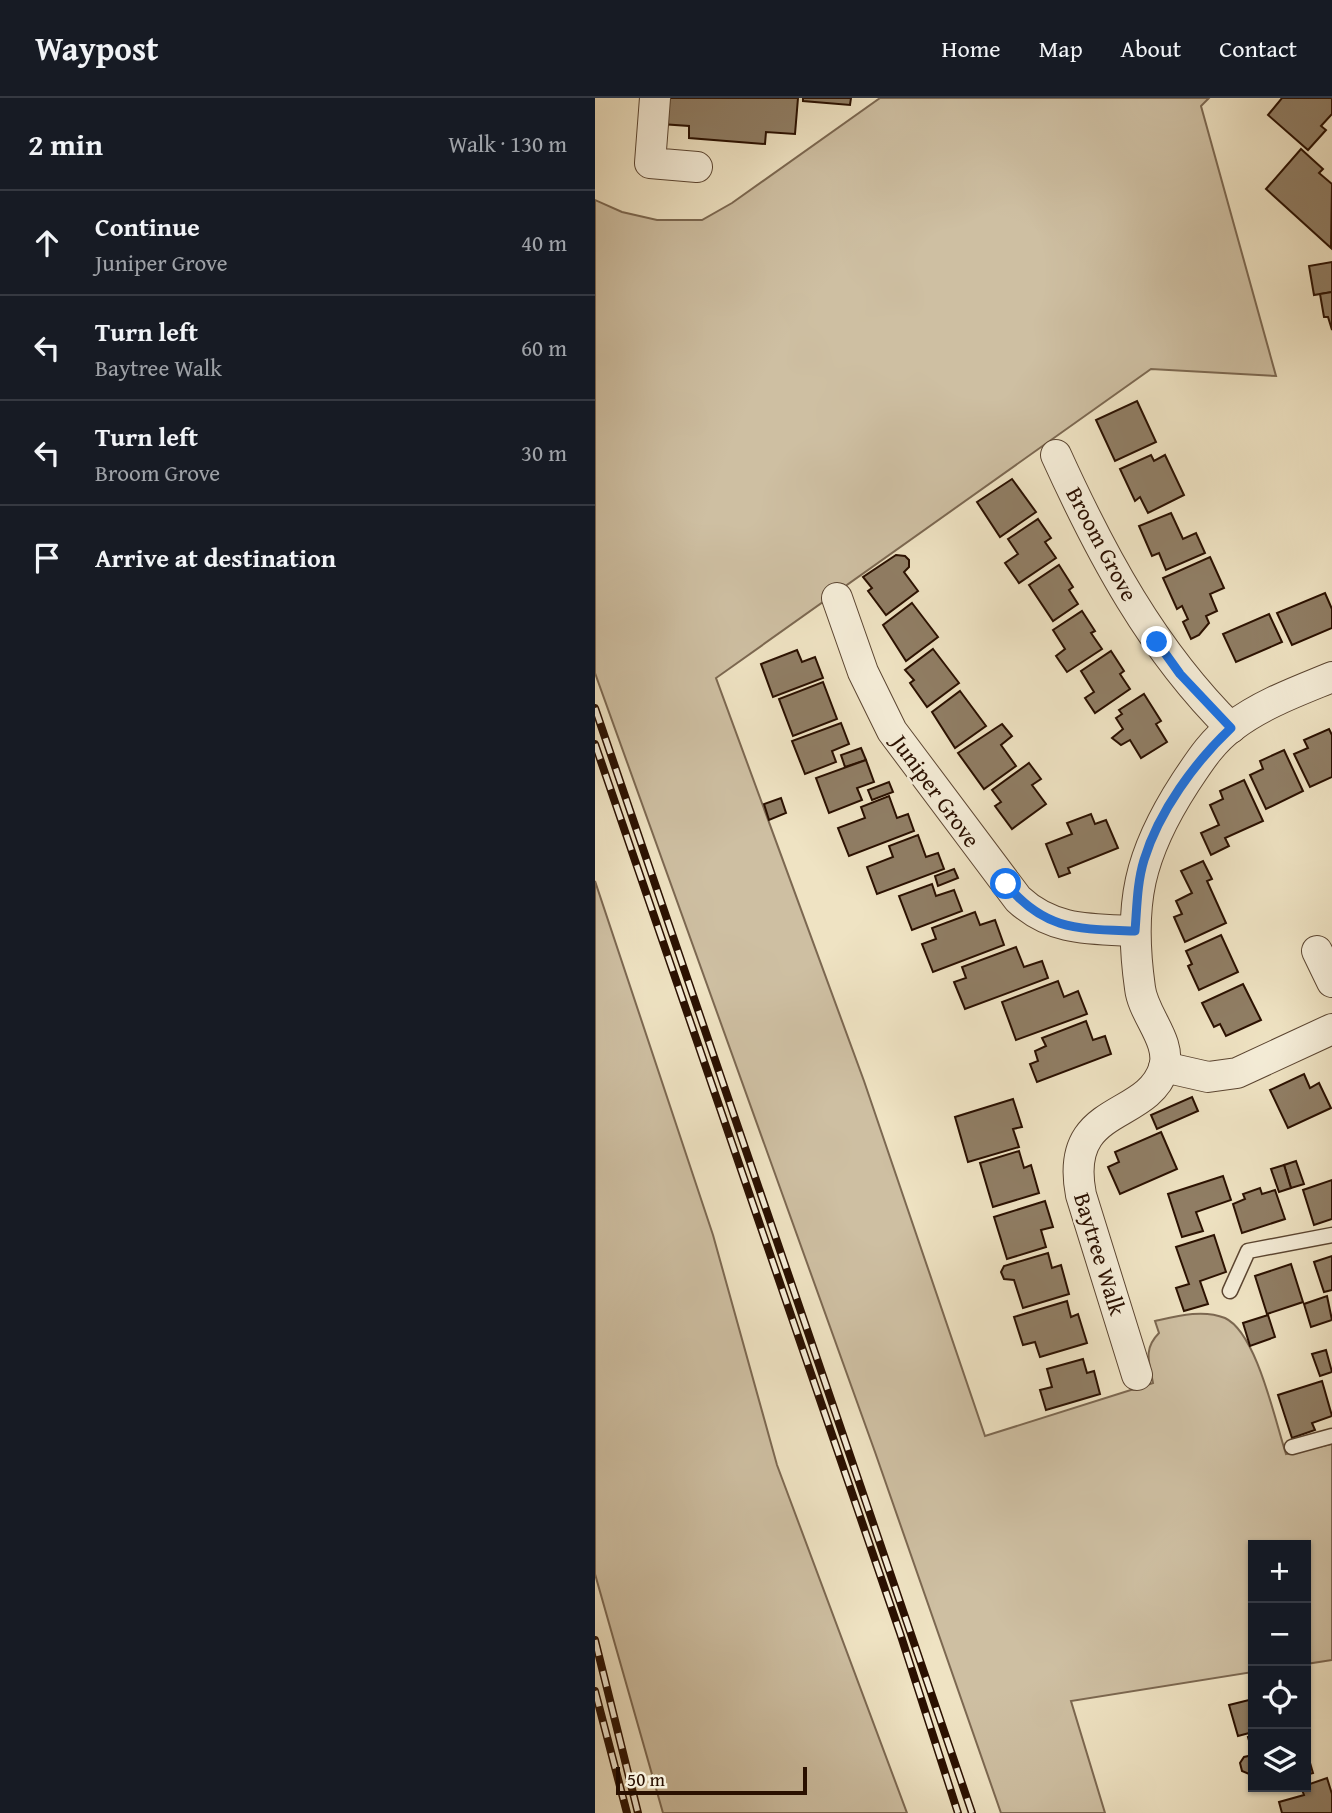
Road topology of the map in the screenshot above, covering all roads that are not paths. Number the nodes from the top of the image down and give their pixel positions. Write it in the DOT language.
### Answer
graph roads {
  1 [pos="655,98"];
  2 [pos="697,167"];
  3 [pos="1056,455"];
  4 [pos="837,598"];
  5 [pos="1332,677"];
  6 [pos="1231,728"];
  7 [pos="1135,931"];
  8 [pos="1317,951"];
  9 [pos="1332,982"];
  10 [pos="1332,1029"];
  11 [pos="1164,1067"];
  12 [pos="1332,1235"];
  13 [pos="1230,1291"];
  14 [pos="1137,1375"];
  15 [pos="1332,1436"];
  16 [pos="1291,1447"];
  1 -- 2 [label="street"];
  3 -- 6 [label="street, Broom Grove"];
  4 -- 7 [label="street, Juniper Grove"];
  5 -- 6 [label="street"];
  6 -- 7 [label="street"];
  7 -- 11 [label="street"];
  8 -- 9 [label="street"];
  10 -- 11 [label="street"];
  11 -- 14 [label="street, Baytree Walk"];
  12 -- 13 [label="lane"];
  15 -- 16 [label="lane"];
}
